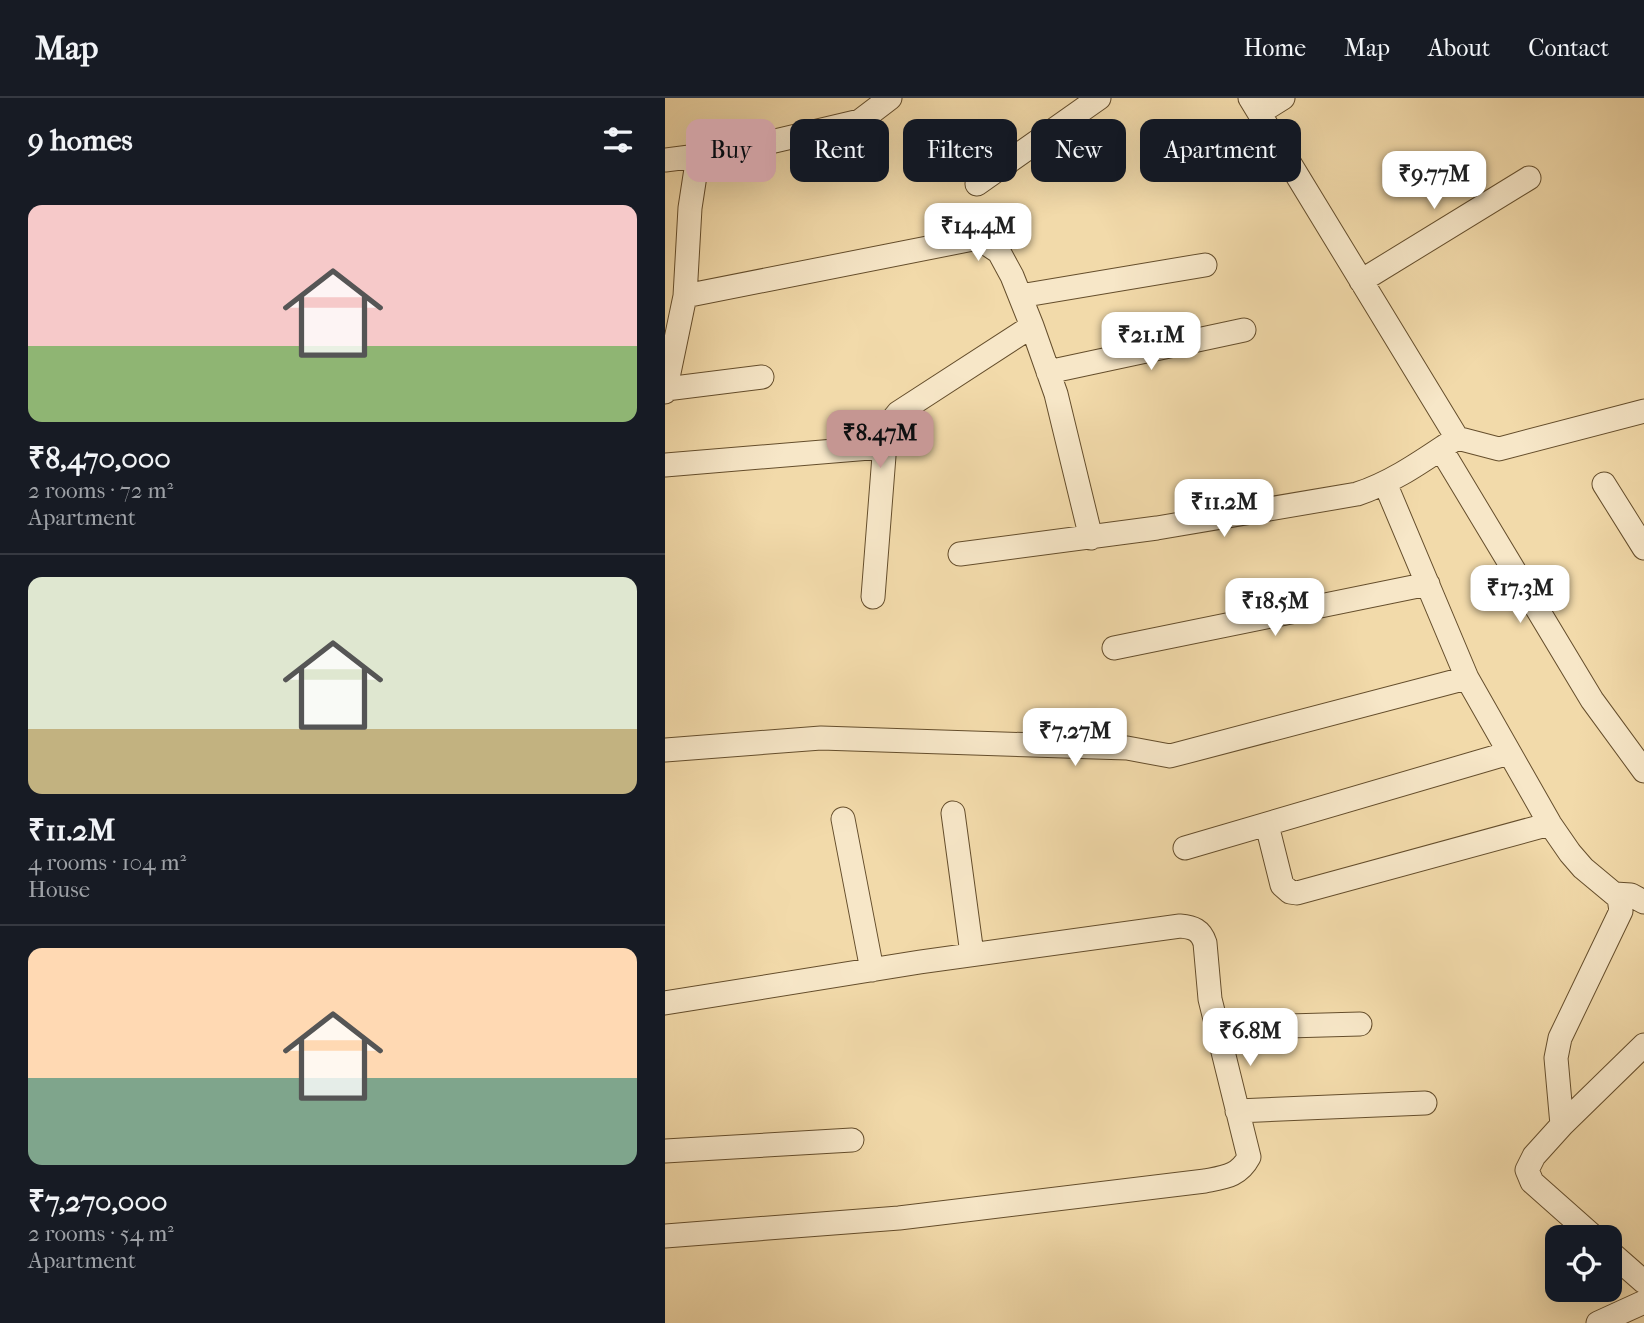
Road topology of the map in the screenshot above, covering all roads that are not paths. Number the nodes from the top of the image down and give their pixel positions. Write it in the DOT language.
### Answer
graph roads {
  1 [pos="890,98"];
  2 [pos="1099,98"];
  3 [pos="1283,98"];
  4 [pos="1255,106"];
  5 [pos="776,141"];
  6 [pos="686,157"];
  7 [pos="665,160"];
  8 [pos="1529,178"];
  9 [pos="694,182"];
  10 [pos="977,184"];
  11 [pos="1205,265"];
  12 [pos="1361,281"];
  13 [pos="685,296"];
  14 [pos="1020,296"];
  15 [pos="1031,326"];
  16 [pos="1244,330"];
  17 [pos="1048,372"];
  18 [pos="762,377"];
  19 [pos="665,391"];
  20 [pos="1644,411"];
  21 [pos="885,443"];
  22 [pos="1449,443"];
  23 [pos="665,465"];
  24 [pos="1385,483"];
  25 [pos="1604,484"];
  26 [pos="1091,538"];
  27 [pos="1644,548"];
  28 [pos="960,554"];
  29 [pos="1427,584"];
  30 [pos="873,597"];
  31 [pos="1114,648"];
  32 [pos="1467,678"];
  33 [pos="665,750"];
  34 [pos="1509,753"];
  35 [pos="1644,771"];
  36 [pos="953,813"];
  37 [pos="843,819"];
  38 [pos="1550,824"];
  39 [pos="1267,825"];
  40 [pos="1185,848"];
  41 [pos="1615,894"];
  42 [pos="1644,902"];
  43 [pos="972,954"];
  44 [pos="872,970"];
  45 [pos="665,1003"];
  46 [pos="1360,1024"];
  47 [pos="1217,1028"];
  48 [pos="1644,1045"];
  49 [pos="1425,1103"];
  50 [pos="1237,1111"];
  51 [pos="1562,1125"];
  52 [pos="852,1140"];
  53 [pos="665,1151"];
  54 [pos="1580,1225"];
  55 [pos="665,1236"];
  56 [pos="1622,1263"];
  57 [pos="1644,1282"];
  58 [pos="1644,1302"];
  59 [pos="1598,1323"];
  1 -- 5 [label="street"];
  2 -- 10 [label="street"];
  3 -- 4 [label="street"];
  4 -- 12 [label="street"];
  6 -- 7 [label="street"];
  8 -- 12 [label="street"];
  9 -- 13 [label="street"];
  11 -- 14 [label="street"];
  12 -- 22 [label="street"];
  13 -- 14 [label="street"];
  13 -- 19 [label="street"];
  14 -- 15 [label="street"];
  15 -- 17 [label="street"];
  15 -- 21 [label="street"];
  16 -- 17 [label="street"];
  17 -- 26 [label="street"];
  18 -- 19 [label="street"];
  20 -- 22 [label="street"];
  21 -- 23 [label="street"];
  21 -- 30 [label="street"];
  22 -- 24 [label="street"];
  22 -- 35 [label="street"];
  24 -- 26 [label="street"];
  24 -- 29 [label="street"];
  25 -- 27 [label="street"];
  26 -- 28 [label="street"];
  29 -- 31 [label="street"];
  29 -- 32 [label="street"];
  32 -- 33 [label="street"];
  32 -- 34 [label="street"];
  34 -- 38 [label="street"];
  34 -- 39 [label="street"];
  36 -- 43 [label="street"];
  37 -- 44 [label="street"];
  38 -- 39 [label="street"];
  38 -- 41 [label="street"];
  39 -- 40 [label="street"];
  41 -- 42 [label="street"];
  41 -- 51 [label="street"];
  43 -- 44 [label="street"];
  43 -- 47 [label="street"];
  44 -- 45 [label="street"];
  46 -- 47 [label="street"];
  47 -- 50 [label="street"];
  48 -- 51 [label="street"];
  49 -- 50 [label="street"];
  50 -- 55 [label="street"];
  51 -- 54 [label="street"];
  52 -- 53 [label="street"];
  56 -- 57 [label="street"];
  58 -- 59 [label="street"];
}
